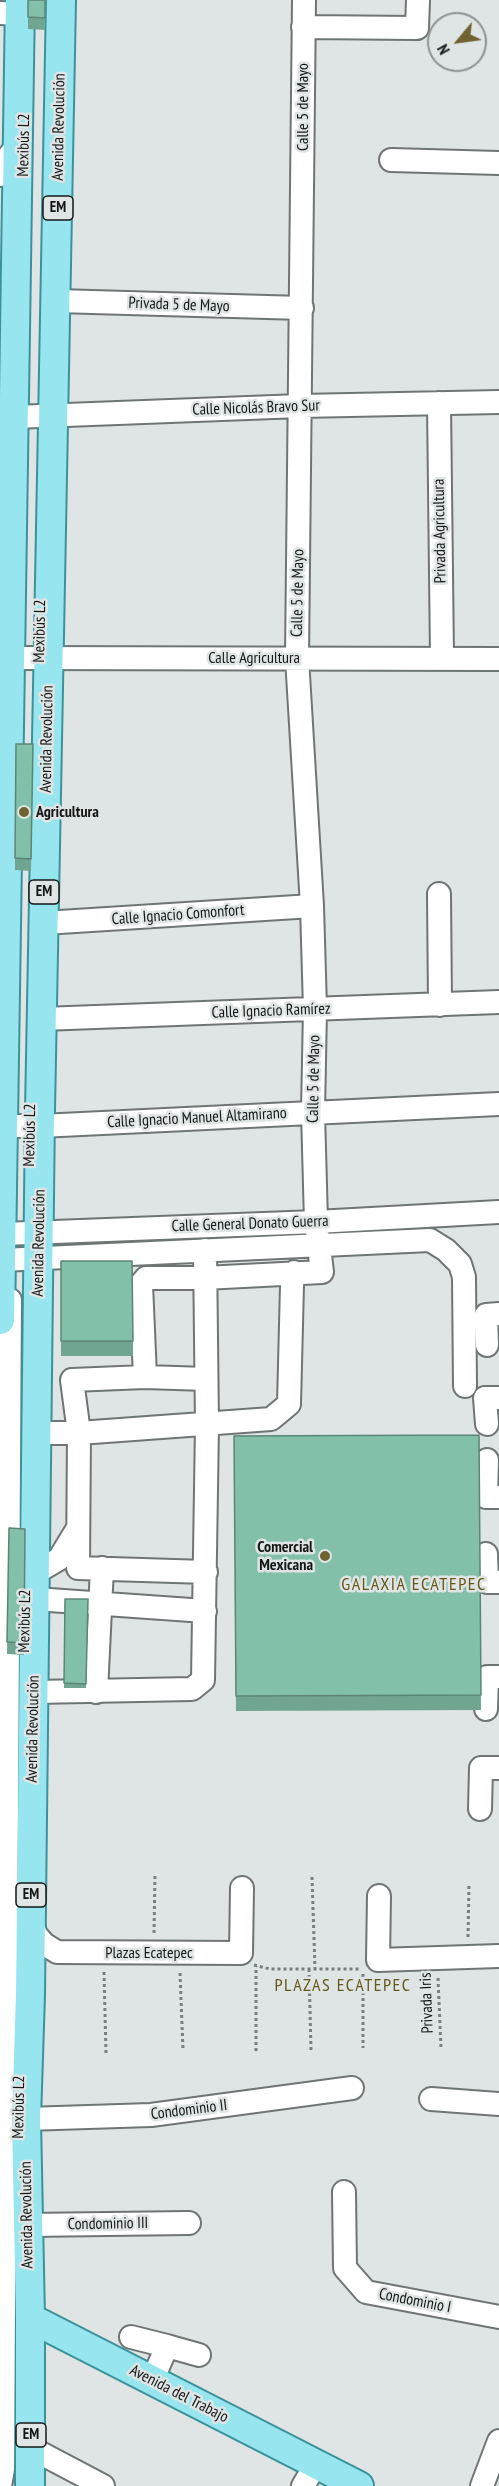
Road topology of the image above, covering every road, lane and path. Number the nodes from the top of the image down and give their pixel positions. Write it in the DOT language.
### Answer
graph roads {
  1 [pos="50,0"];
  2 [pos="61,0"];
  3 [pos="304,0"];
  4 [pos="418,0"];
  5 [pos="14,16"];
  6 [pos="303,27"];
  7 [pos="18,145"];
  8 [pos="499,154"];
  9 [pos="391,160"];
  10 [pos="499,163"];
  11 [pos="0,175"];
  12 [pos="57,302"];
  13 [pos="302,308"];
  14 [pos="8,310"];
  15 [pos="499,402"];
  16 [pos="439,403"];
  17 [pos="300,406"];
  18 [pos="48,416"];
  19 [pos="18,417"];
  20 [pos="13,658"];
  21 [pos="44,658"];
  22 [pos="297,658"];
  23 [pos="442,658"];
  24 [pos="499,659"];
  25 [pos="4,701"];
  26 [pos="439,894"];
  27 [pos="312,906"];
  28 [pos="44,923"];
  29 [pos="499,1002"];
  30 [pos="441,1005"];
  31 [pos="315,1010"];
  32 [pos="42,1019"];
  33 [pos="499,1104"];
  34 [pos="313,1112"];
  35 [pos="12,1137"];
  36 [pos="499,1212"];
  37 [pos="316,1222"];
  38 [pos="320,1247"];
  39 [pos="205,1250"];
  40 [pos="16,1254"];
  41 [pos="294,1272"];
  42 [pos="204,1278"];
  43 [pos="499,1314"];
  44 [pos="0,1320"];
  45 [pos="486,1345"];
  46 [pos="145,1377"];
  47 [pos="206,1379"];
  48 [pos="465,1386"];
  49 [pos="499,1398"];
  50 [pos="486,1424"];
  51 [pos="207,1425"];
  52 [pos="37,1433"];
  53 [pos="78,1433"];
  54 [pos="487,1460"];
  55 [pos="499,1497"];
  56 [pos="79,1526"];
  57 [pos="486,1554"];
  58 [pos="102,1568"];
  59 [pos="206,1572"];
  60 [pos="499,1582"];
  61 [pos="35,1586"];
  62 [pos="100,1604"];
  63 [pos="205,1611"];
  64 [pos="499,1677"];
  65 [pos="34,1692"];
  66 [pos="96,1692"];
  67 [pos="486,1709"];
  68 [pos="499,1768"];
  69 [pos="480,1809"];
  70 [pos="155,1873"];
  71 [pos="312,1877"];
  72 [pos="468,1884"];
  73 [pos="242,1888"];
  74 [pos="379,1896"];
  75 [pos="31,1918"];
  76 [pos="57,1952"];
  77 [pos="104,1953"];
  78 [pos="154,1953"];
  79 [pos="179,1953"];
  80 [pos="499,1956"];
  81 [pos="467,1957"];
  82 [pos="438,1958"];
  83 [pos="249,1960"];
  84 [pos="309,1969"];
  85 [pos="315,1969"];
  86 [pos="30,1995"];
  87 [pos="363,2048"];
  88 [pos="441,2048"];
  89 [pos="183,2050"];
  90 [pos="311,2050"];
  91 [pos="256,2051"];
  92 [pos="106,2053"];
  93 [pos="352,2088"];
  94 [pos="431,2099"];
  95 [pos="499,2104"];
  96 [pos="26,2119"];
  97 [pos="344,2192"];
  98 [pos="189,2223"];
  99 [pos="27,2225"];
  100 [pos="13,2309"];
  101 [pos="499,2317"];
  102 [pos="131,2337"];
  103 [pos="167,2346"];
  104 [pos="199,2355"];
  105 [pos="152,2381"];
  106 [pos="499,2441"];
  107 [pos="31,2448"];
  108 [pos="309,2475"];
  109 [pos="0,2486"];
  110 [pos="18,2486"];
  111 [pos="30,2486"];
  112 [pos="103,2486"];
  113 [pos="359,2486"];
  114 [pos="482,2486"];
  1 -- 18 [label="street, Mexibús L2"];
  2 -- 12 [label="main road, Avenida Revolución / EM"];
  3 -- 6 [label="street, Calle 5 de Mayo"];
  4 -- 6 [label="street"];
  5 -- 7 [label="main road, Avenida Revolución / EM"];
  5 -- 19 [label="street, Mexibús L2"];
  6 -- 13 [label="street, Calle 5 de Mayo"];
  7 -- 11 [label="street"];
  7 -- 14 [label="main road, Avenida Revolución / EM"];
  8 -- 10 [label="street"];
  9 -- 10 [label="street"];
  12 -- 13 [label="street, Privada 5 de Mayo"];
  12 -- 18 [label="main road, Avenida Revolución / EM"];
  13 -- 17 [label="street, Calle 5 de Mayo"];
  14 -- 19 [label="main road, Avenida Revolución / EM"];
  15 -- 16 [label="street, Calle Nicolás Bravo Sur"];
  16 -- 17 [label="street, Calle Nicolás Bravo Sur"];
  16 -- 23 [label="street, Privada Agricultura"];
  17 -- 18 [label="street, Calle Nicolás Bravo Sur"];
  17 -- 22 [label="street, Calle 5 de Mayo"];
  18 -- 19 [label="street, Calle Nicolás Bravo Sur"];
  18 -- 21 [label="main road, Avenida Revolución / EM"];
  19 -- 20 [label="main road, Avenida Revolución / EM"];
  20 -- 21 [label="street, Calle Agricultura"];
  20 -- 25 [label="main road, Avenida Revolución / EM"];
  20 -- 35 [label="street, Mexibús L2"];
  21 -- 22 [label="street, Calle Agricultura"];
  21 -- 28 [label="main road, Avenida Revolución / EM"];
  21 -- 35 [label="street, Mexibús L2"];
  22 -- 23 [label="street, Calle Agricultura"];
  22 -- 27 [label="street, Calle 5 de Mayo"];
  23 -- 24 [label="street, Calle Agricultura"];
  25 -- 35 [label="main road, Avenida Revolución / EM"];
  26 -- 30 [label="street"];
  27 -- 28 [label="street, Calle Ignacio Comonfort"];
  27 -- 31 [label="street, Calle 5 de Mayo"];
  28 -- 32 [label="main road, Avenida Revolución / EM"];
  29 -- 30 [label="street, Calle Ignacio Ramírez"];
  30 -- 31 [label="street, Calle Ignacio Ramírez"];
  31 -- 32 [label="street, Calle Ignacio Ramírez"];
  31 -- 34 [label="street, Calle 5 de Mayo"];
  32 -- 35 [label="main road, Avenida Revolución / EM"];
  33 -- 34 [label="street, Calle Ignacio Manuel Altamirano"];
  34 -- 35 [label="street, Calle Ignacio Manuel Altamirano"];
  34 -- 37 [label="street, Calle 5 de Mayo"];
  35 -- 40 [label="main road, Avenida Revolución / EM"];
  35 -- 40 [label="main road, Avenida Revolución / EM"];
  36 -- 37 [label="street, Calle General Donato Guerra"];
  37 -- 38 [label="street, Calle 5 de Mayo"];
  37 -- 40 [label="street, Calle General Donato Guerra"];
  38 -- 39 [label="street"];
  38 -- 41 [label="street, Calle 5 de Mayo"];
  38 -- 48 [label="street"];
  39 -- 40 [label="street"];
  39 -- 42 [label="street"];
  40 -- 44 [label="main road, Avenida Revolución / EM"];
  40 -- 52 [label="main road, Avenida Revolución / EM"];
  40 -- 100 [label="street, Mexibús L2"];
  41 -- 42 [label="street"];
  41 -- 51 [label="street"];
  42 -- 46 [label="street"];
  42 -- 47 [label="street"];
  43 -- 45 [label="street"];
  46 -- 47 [label="street"];
  46 -- 53 [label="street"];
  47 -- 51 [label="street"];
  49 -- 50 [label="street"];
  51 -- 53 [label="street"];
  51 -- 59 [label="street"];
  52 -- 53 [label="street"];
  52 -- 61 [label="main road, Avenida Revolución / EM"];
  53 -- 56 [label="street"];
  54 -- 55 [label="street"];
  56 -- 58 [label="street"];
  56 -- 61 [label="street"];
  57 -- 60 [label="street"];
  58 -- 59 [label="street"];
  58 -- 62 [label="street"];
  59 -- 63 [label="street"];
  61 -- 62 [label="street"];
  61 -- 65 [label="main road, Avenida Revolución / EM"];
  62 -- 63 [label="street"];
  62 -- 66 [label="street"];
  63 -- 66 [label="street"];
  64 -- 67 [label="street"];
  65 -- 66 [label="street"];
  65 -- 75 [label="main road, Avenida Revolución / EM"];
  68 -- 69 [label="street"];
  70 -- 78 [label="path"];
  71 -- 85 [label="path"];
  72 -- 81 [label="path"];
  73 -- 83 [label="street"];
  74 -- 82 [label="street"];
  75 -- 76 [label="street"];
  75 -- 86 [label="main road, Avenida Revolución / EM"];
  76 -- 77 [label="street, Plazas Ecatepec"];
  76 -- 86 [label="street"];
  77 -- 78 [label="street, Plazas Ecatepec"];
  77 -- 92 [label="path"];
  78 -- 79 [label="street, Plazas Ecatepec"];
  79 -- 83 [label="street, Plazas Ecatepec"];
  79 -- 89 [label="path"];
  80 -- 81 [label="street"];
  81 -- 82 [label="street"];
  82 -- 88 [label="path, Privada Iris"];
  83 -- 84 [label="path"];
  83 -- 91 [label="path"];
  84 -- 85 [label="path"];
  84 -- 90 [label="path"];
  85 -- 87 [label="path"];
  86 -- 96 [label="main road, Avenida Revolución / EM"];
  93 -- 96 [label="street, Condominio II"];
  94 -- 95 [label="street"];
  96 -- 99 [label="main road, Avenida Revolución / EM"];
  97 -- 101 [label="street, Condominio I"];
  98 -- 99 [label="street, Condominio III"];
  99 -- 100 [label="main road, Avenida Revolución / EM"];
  100 -- 105 [label="main road, Avenida del Trabajo"];
  100 -- 107 [label="main road, Avenida Revolución / EM"];
  100 -- 109 [label="street, Mexibús L2"];
  100 -- 110 [label="street, Mexibús L2"];
  102 -- 103 [label="street"];
  103 -- 104 [label="street"];
  103 -- 105 [label="street"];
  105 -- 108 [label="main road, Avenida del Trabajo"];
  106 -- 114 [label="street"];
  107 -- 111 [label="main road, Avenida Revolución / EM"];
  107 -- 112 [label="street"];
  108 -- 113 [label="main road, Avenida del Trabajo"];
}
